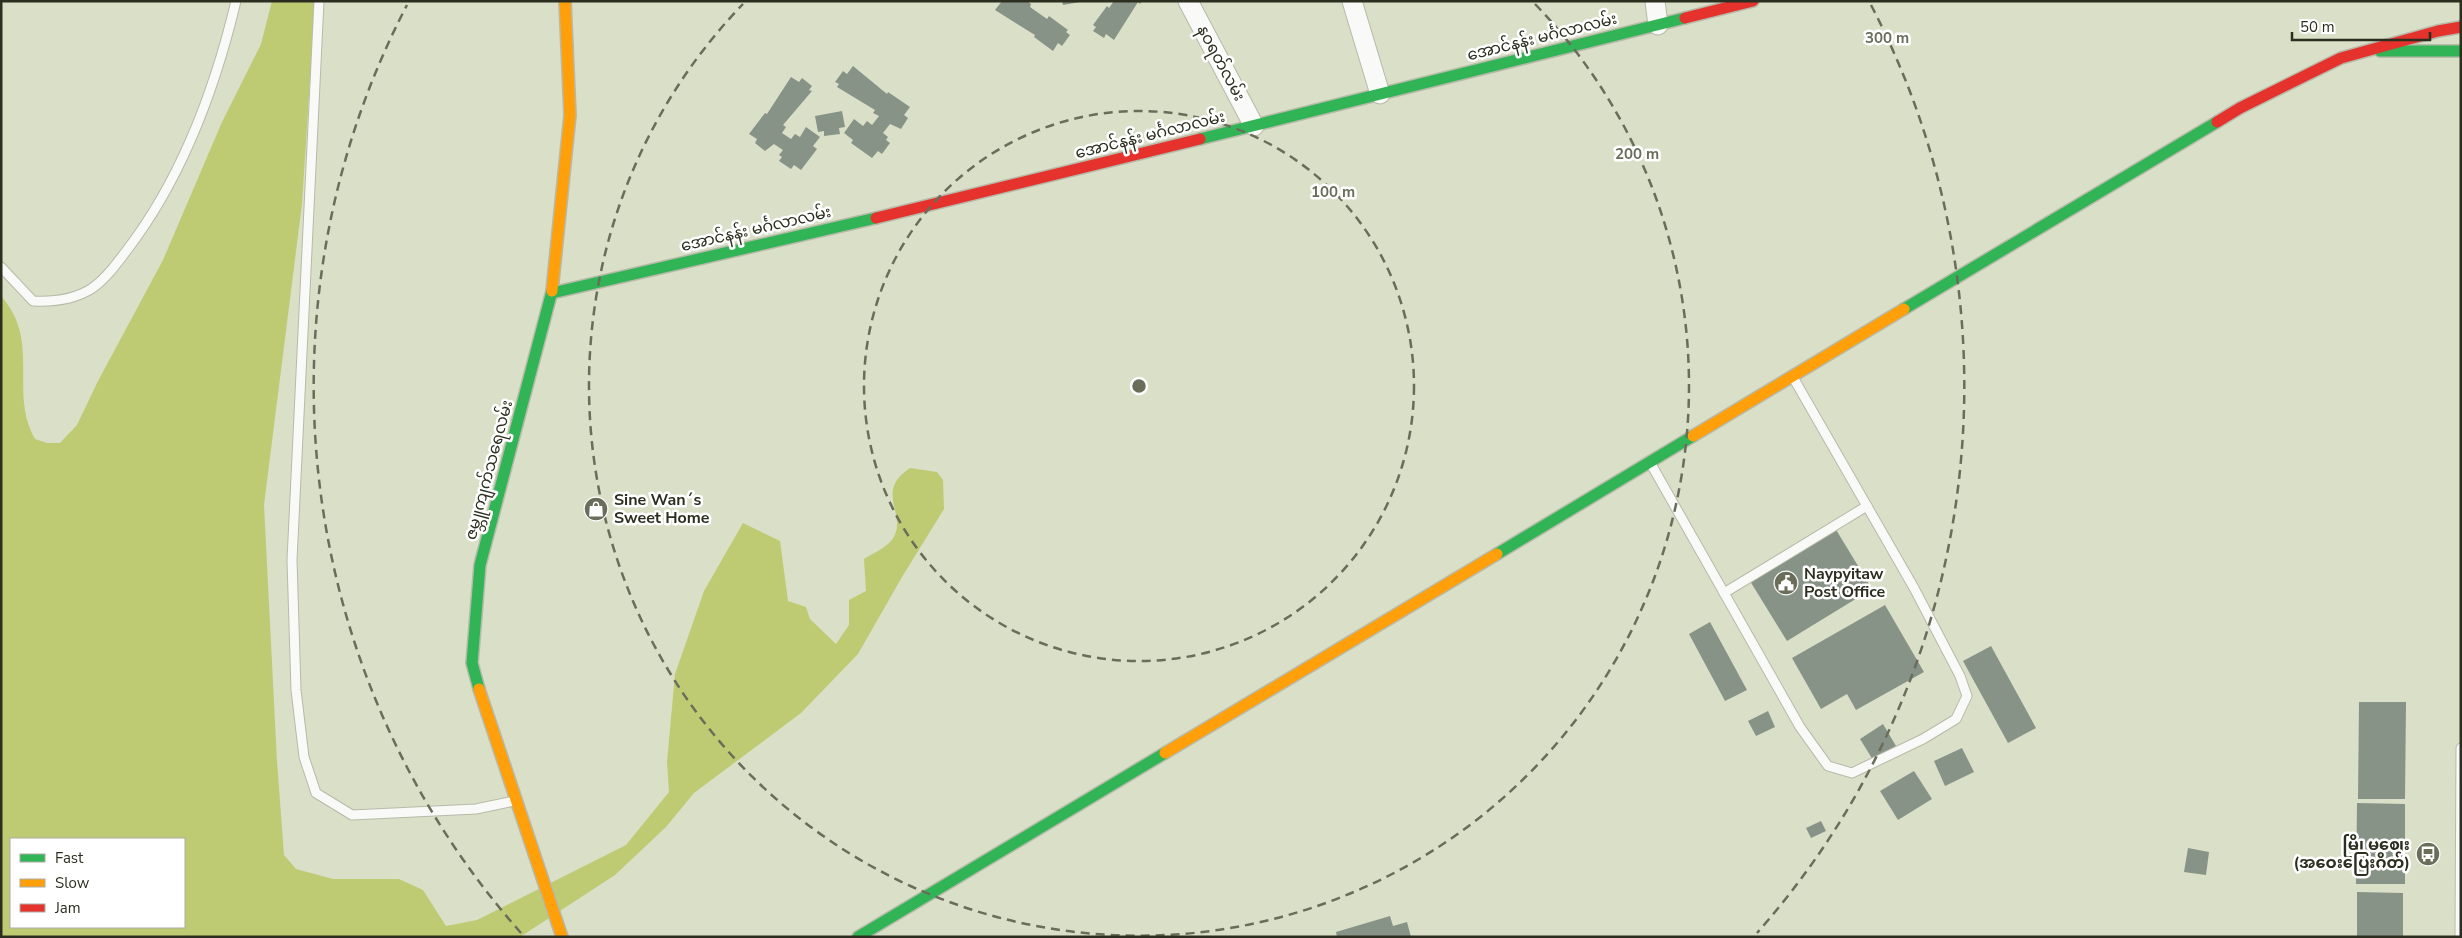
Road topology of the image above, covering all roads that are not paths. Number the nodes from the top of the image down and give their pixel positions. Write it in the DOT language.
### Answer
graph roads {
  1 [pos="236,1"];
  2 [pos="319,1"];
  3 [pos="565,1"];
  4 [pos="1188,1"];
  5 [pos="1352,1"];
  6 [pos="1655,1"];
  7 [pos="1753,1"];
  8 [pos="1658,25"];
  9 [pos="2461,27"];
  10 [pos="2366,51"];
  11 [pos="2461,52"];
  12 [pos="1380,94"];
  13 [pos="1254,126"];
  14 [pos="1,267"];
  15 [pos="552,293"];
  16 [pos="1792,376"];
  17 [pos="1650,462"];
  18 [pos="1867,506"];
  19 [pos="1724,594"];
  20 [pos="2461,748"];
  21 [pos="516,800"];
  22 [pos="561,935"];
  23 [pos="858,937"];
  24 [pos="2460,937"];
  1 -- 14 [label="lane"];
  2 -- 21 [label="lane"];
  3 -- 15 [label="main road, ဇမ္ဘူကျက်သရေလမ်း"];
  4 -- 13 [label="street, နဝရတ်လမ်း"];
  5 -- 12 [label="street"];
  6 -- 8 [label="street"];
  7 -- 8 [label="main road, အောင်နန်း မင်္ဂလာလမ်း"];
  8 -- 12 [label="main road, အောင်နန်း မင်္ဂလာလမ်း"];
  9 -- 10 [label="main road"];
  10 -- 11 [label="main road"];
  10 -- 16 [label="main road"];
  12 -- 13 [label="main road, အောင်နန်း မင်္ဂလာလမ်း"];
  13 -- 15 [label="main road, အောင်နန်း မင်္ဂလာလမ်း"];
  15 -- 21 [label="main road, ဇမ္ဘူကျက်သရေလမ်း"];
  16 -- 17 [label="main road"];
  16 -- 18 [label="lane"];
  17 -- 19 [label="lane"];
  17 -- 23 [label="main road"];
  18 -- 19 [label="lane"];
  18 -- 19 [label="lane"];
  20 -- 24 [label="lane"];
  21 -- 22 [label="main road, ဇမ္ဘူကျက်သရေလမ်း"];
}
